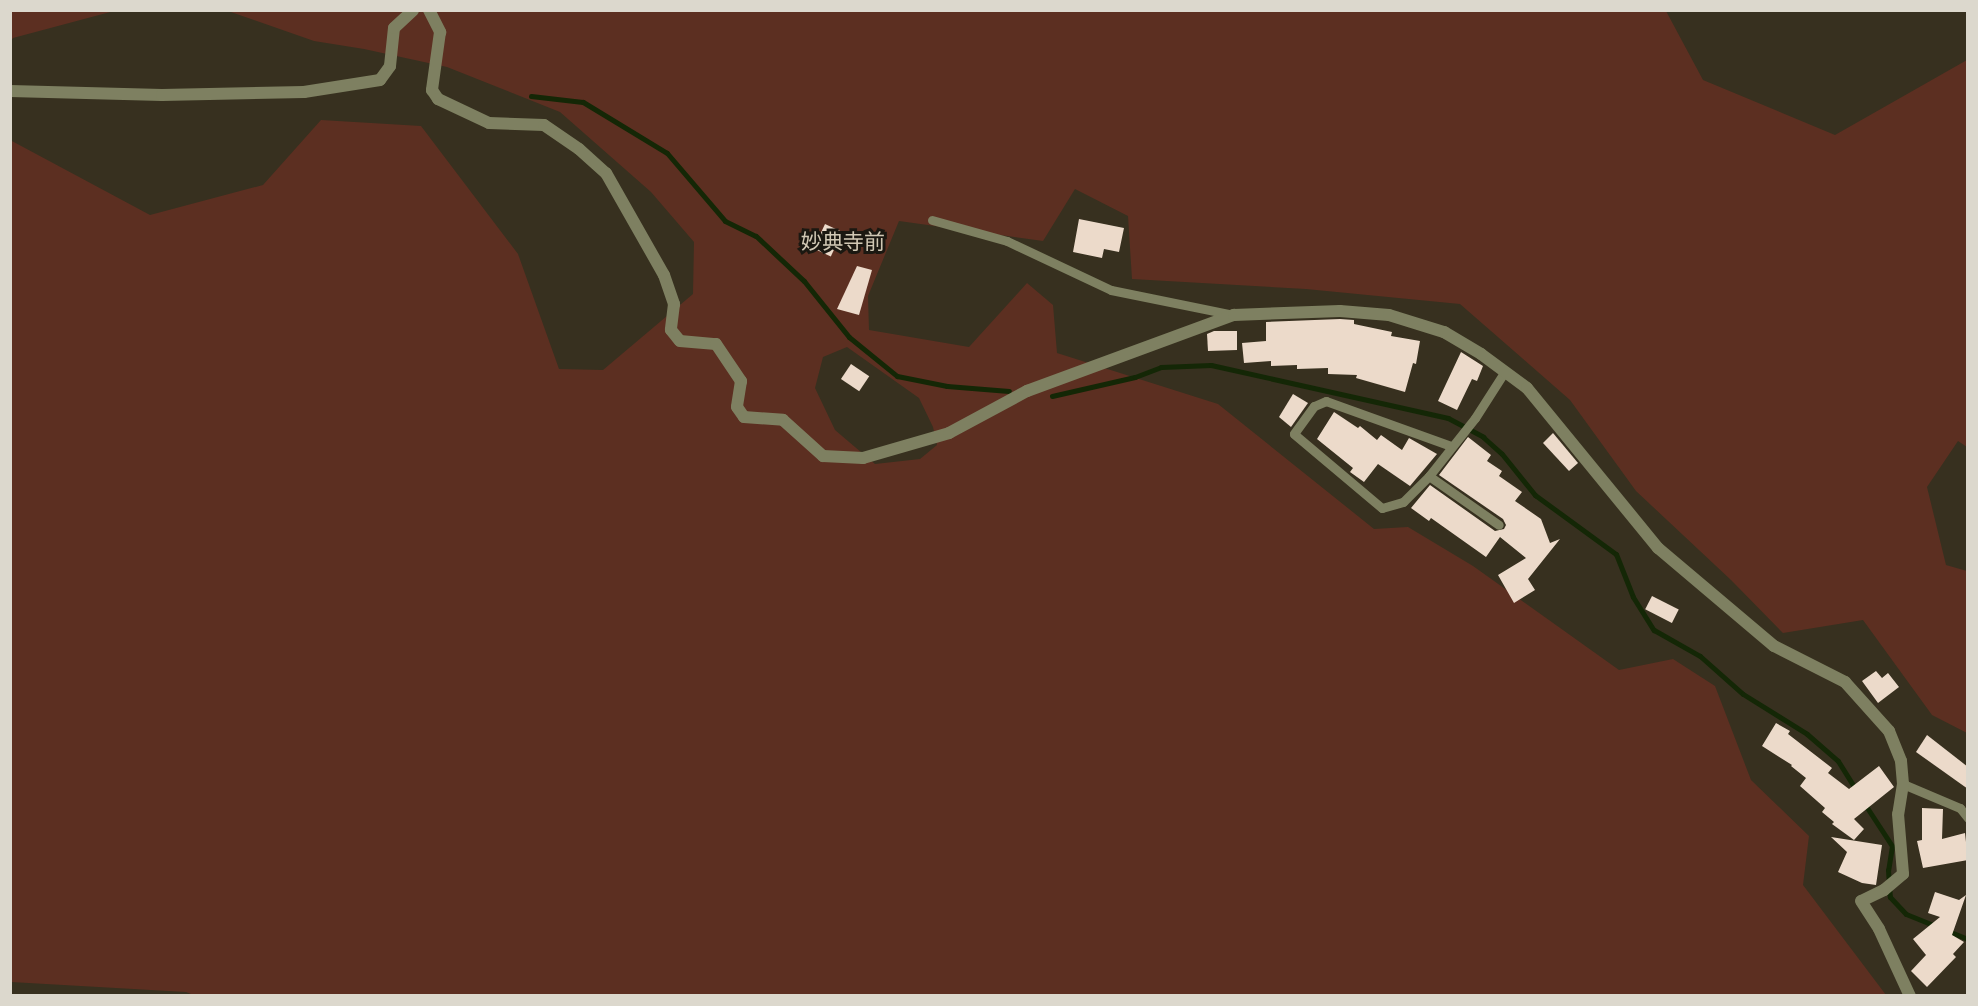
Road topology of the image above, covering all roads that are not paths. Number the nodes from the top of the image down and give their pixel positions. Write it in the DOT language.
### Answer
graph roads {
  1 [pos="412,10"];
  2 [pos="429,10"];
  3 [pos="10,91"];
  4 [pos="932,220"];
  5 [pos="1234,315"];
  6 [pos="1505,371"];
  7 [pos="1451,446"];
  8 [pos="1429,476"];
  9 [pos="1499,525"];
  10 [pos="1903,784"];
  11 [pos="1968,818"];
  12 [pos="1910,996"];
  1 -- 3 [label="street"];
  2 -- 5 [label="street"];
  4 -- 5 [label="lane"];
  5 -- 6 [label="street"];
  6 -- 7 [label="lane"];
  6 -- 10 [label="street"];
  7 -- 8 [label="lane"];
  7 -- 8 [label="lane"];
  8 -- 9 [label="lane"];
  10 -- 11 [label="lane"];
  10 -- 12 [label="street"];
}
